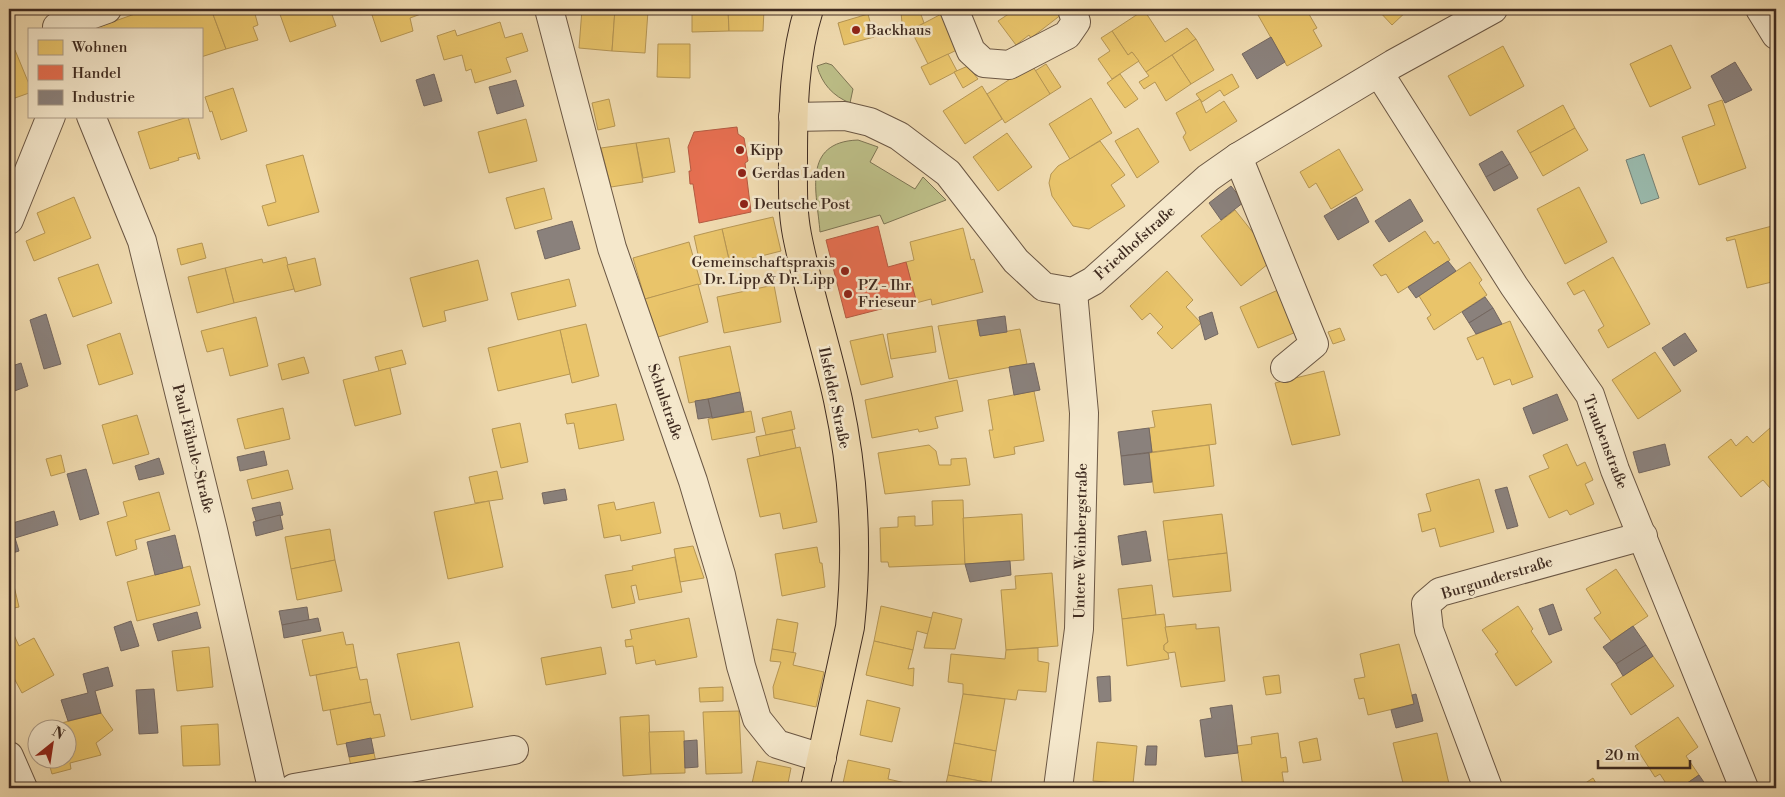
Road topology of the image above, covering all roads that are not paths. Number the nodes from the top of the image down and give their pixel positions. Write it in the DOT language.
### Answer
graph roads {
  1 [pos="107,9"];
  2 [pos="550,9"];
  3 [pos="809,9"];
  4 [pos="954,9"];
  5 [pos="1072,9"];
  6 [pos="1493,9"];
  7 [pos="1760,9"];
  8 [pos="56,21"];
  9 [pos="1776,35"];
  10 [pos="1380,73"];
  11 [pos="793,117"];
  12 [pos="50,118"];
  13 [pos="92,118"];
  14 [pos="1238,157"];
  15 [pos="9,220"];
  16 [pos="1073,292"];
  17 [pos="1285,368"];
  18 [pos="1643,536"];
  19 [pos="514,750"];
  20 [pos="9,756"];
  21 [pos="822,758"];
  22 [pos="23,788"];
  23 [pos="272,788"];
  24 [pos="294,788"];
  25 [pos="815,788"];
  26 [pos="1058,788"];
  27 [pos="1488,788"];
  28 [pos="1744,788"];
  1 -- 8 [label="street"];
  2 -- 21 [label="street, Schulstraße"];
  3 -- 11 [label="main road, Ilsfelder Straße"];
  4 -- 5 [label="street"];
  6 -- 10 [label="street, Friedhofstraße"];
  7 -- 9 [label="street"];
  10 -- 14 [label="street, Friedhofstraße"];
  10 -- 18 [label="street, Traubenstraße"];
  11 -- 16 [label="street"];
  11 -- 21 [label="main road, Ilsfelder Straße"];
  12 -- 15 [label="street"];
  13 -- 23 [label="street, Paul-Fähnle-Straße"];
  14 -- 16 [label="street, Friedhofstraße"];
  14 -- 17 [label="street"];
  16 -- 26 [label="street, Untere Weinbergstraße"];
  18 -- 27 [label="street, Burgunderstraße"];
  18 -- 28 [label="street, Traubenstraße"];
  19 -- 24 [label="street"];
  20 -- 22 [label="street"];
  21 -- 25 [label="main road, Ilsfelder Straße"];
}
